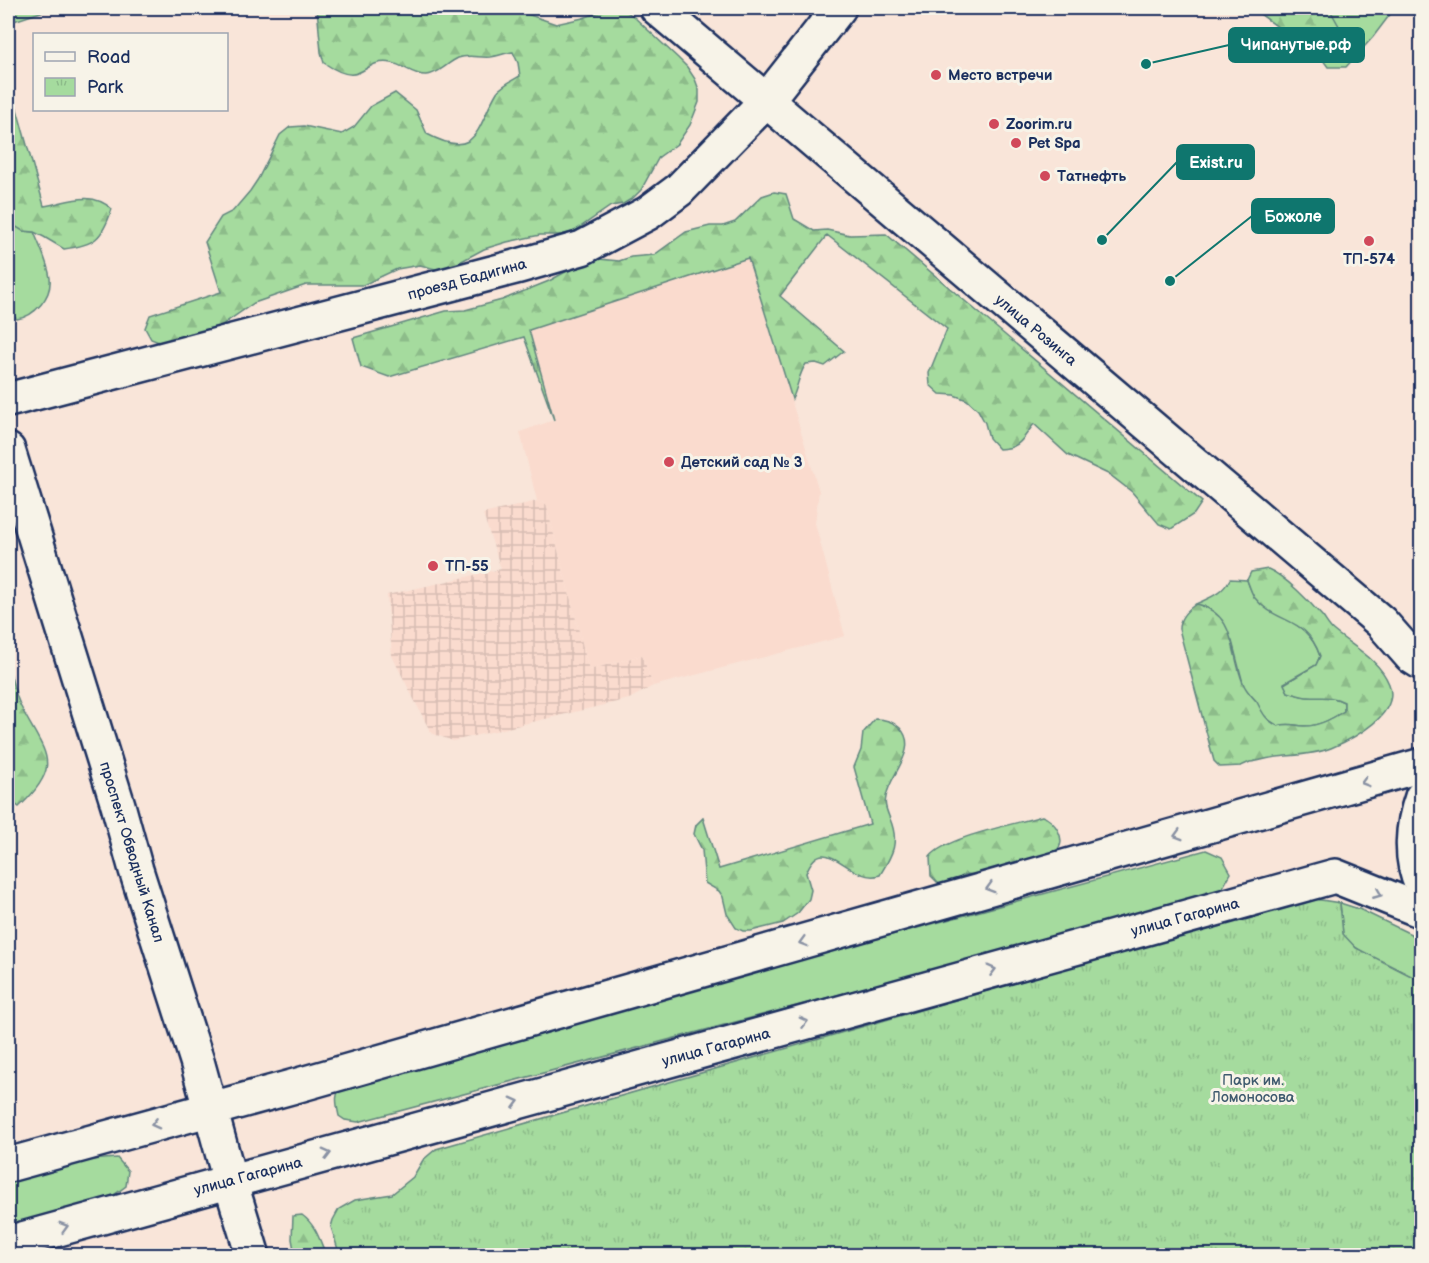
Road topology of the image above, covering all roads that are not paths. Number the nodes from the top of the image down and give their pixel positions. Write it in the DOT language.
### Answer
graph roads {
  1 [pos="657,8"];
  2 [pos="839,8"];
  3 [pos="766,101"];
  4 [pos="8,400"];
  5 [pos="8,450"];
  6 [pos="1418,668"];
  7 [pos="1422,765"];
  8 [pos="1422,797"];
  9 [pos="1422,886"];
  10 [pos="1422,912"];
  11 [pos="212,1109"];
  12 [pos="8,1165"];
  13 [pos="230,1180"];
  14 [pos="8,1244"];
  15 [pos="254,1256"];
  1 -- 3 [label="main road, улица Розинга"];
  2 -- 3 [label="main road, проезд Бадигина"];
  3 -- 4 [label="main road, проезд Бадигина"];
  3 -- 6 [label="main road, улица Розинга"];
  5 -- 11 [label="main road, проспект Обводный Канал"];
  7 -- 11 [label="main road, one-way"];
  8 -- 9 [label="main road"];
  13 -- 10 [label="main road, улица Гагарина, one-way"];
  11 -- 12 [label="main road, one-way"];
  11 -- 13 [label="main road, проспект Обводный Канал"];
  14 -- 13 [label="main road, улица Гагарина, one-way"];
  13 -- 15 [label="main road, проспект Обводный Канал"];
}
